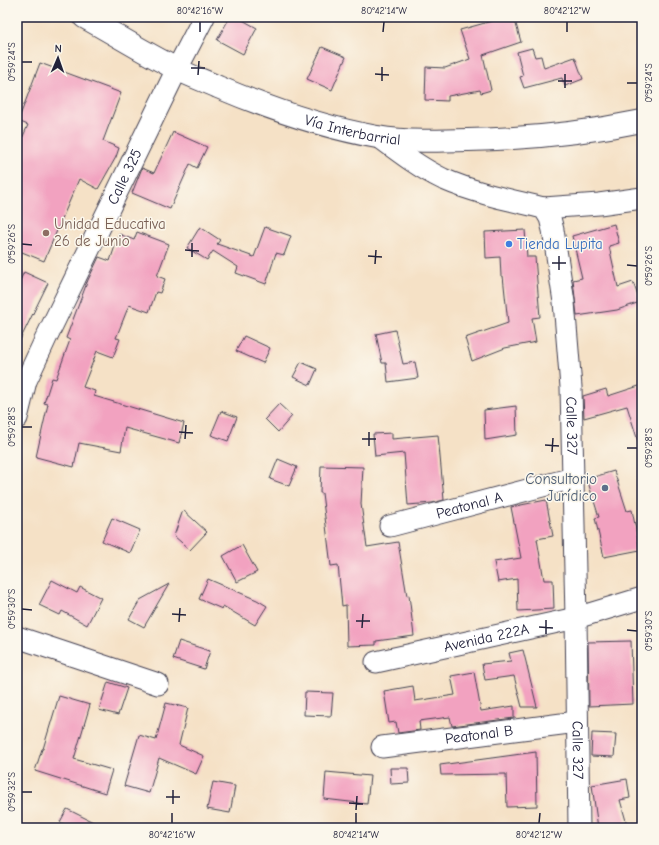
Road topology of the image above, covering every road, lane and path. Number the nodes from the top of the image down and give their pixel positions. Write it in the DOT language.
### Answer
graph roads {
  1 [pos="84,17"];
  2 [pos="204,17"];
  3 [pos="177,69"];
  4 [pos="642,121"];
  5 [pos="378,137"];
  6 [pos="642,198"];
  7 [pos="544,208"];
  8 [pos="22,380"];
  9 [pos="17,418"];
  10 [pos="573,478"];
  11 [pos="390,526"];
  12 [pos="642,598"];
  13 [pos="576,618"];
  14 [pos="17,637"];
  15 [pos="376,662"];
  16 [pos="158,684"];
  17 [pos="577,722"];
  18 [pos="382,747"];
  19 [pos="579,828"];
  1 -- 3 [label="main road, Vía Interbarrial"];
  2 -- 3 [label="street, Calle 325"];
  3 -- 5 [label="main road, Vía Interbarrial"];
  3 -- 8 [label="street, Calle 325"];
  4 -- 5 [label="main road, Vía Interbarrial"];
  5 -- 7 [label="street"];
  6 -- 7 [label="street"];
  7 -- 10 [label="street, Calle 327"];
  8 -- 9 [label="street, Calle 325"];
  10 -- 11 [label="street, Peatonal A"];
  10 -- 13 [label="street, Calle 327"];
  12 -- 13 [label="street, Avenida 222A"];
  13 -- 15 [label="street, Avenida 222A"];
  13 -- 17 [label="street, Calle 327"];
  14 -- 16 [label="street"];
  17 -- 18 [label="street, Peatonal B"];
  17 -- 19 [label="street, Calle 327"];
}
